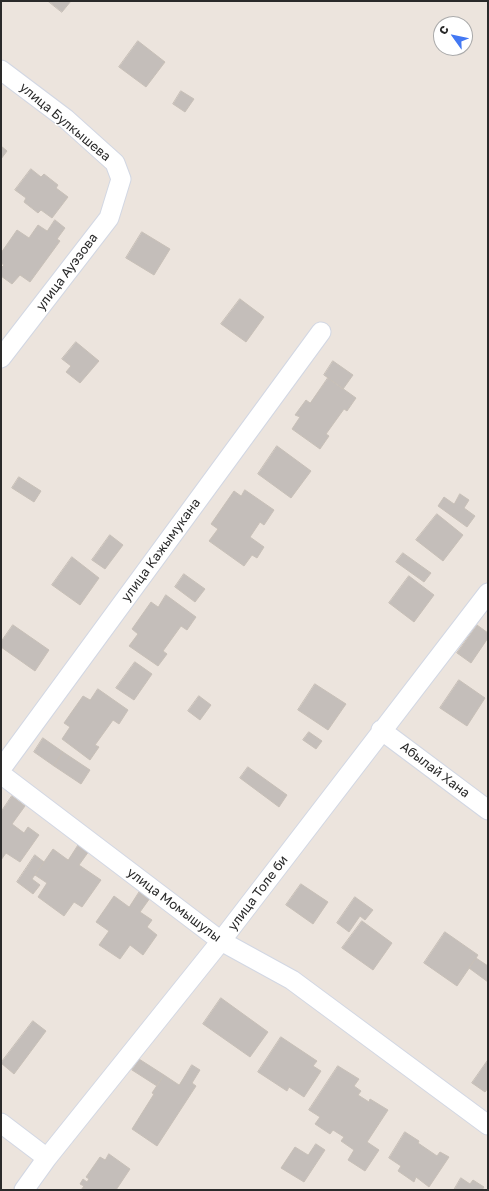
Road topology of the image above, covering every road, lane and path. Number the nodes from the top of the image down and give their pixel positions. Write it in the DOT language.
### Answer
graph roads {
  1 [pos="1,70"];
  2 [pos="121,179"];
  3 [pos="321,332"];
  4 [pos="1,358"];
  5 [pos="488,592"];
  6 [pos="381,730"];
  7 [pos="1,769"];
  8 [pos="1,774"];
  9 [pos="488,810"];
  10 [pos="221,941"];
  11 [pos="1,1122"];
  12 [pos="488,1125"];
  13 [pos="47,1158"];
  14 [pos="33,1186"];
  1 -- 2 [label="street, улица Булкышева"];
  2 -- 4 [label="street, улица Ауэзова"];
  3 -- 7 [label="street, улица Кажымукана"];
  5 -- 6 [label="street, улица Толе би"];
  6 -- 9 [label="street, Абылай Хана"];
  6 -- 10 [label="street, улица Толе би"];
  8 -- 10 [label="street, улица Момышулы"];
  10 -- 12 [label="street, улица Момышулы"];
  10 -- 13 [label="street, улица Толе би"];
  11 -- 13 [label="street"];
  13 -- 14 [label="street, улица Толе би"];
}
